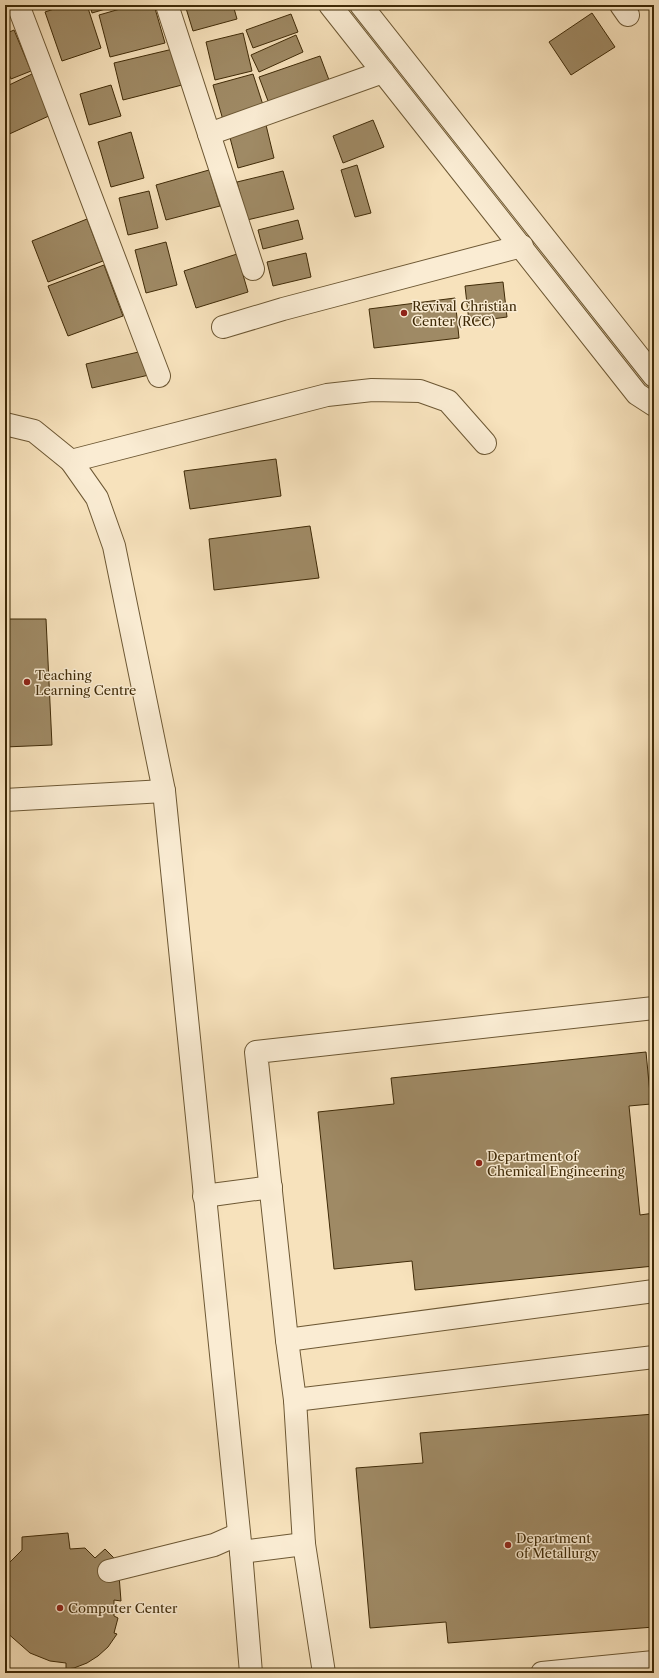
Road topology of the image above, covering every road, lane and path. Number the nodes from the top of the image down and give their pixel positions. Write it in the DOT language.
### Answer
graph roads {
  1 [pos="18,5"];
  2 [pos="167,5"];
  3 [pos="330,5"];
  4 [pos="361,5"];
  5 [pos="383,72"];
  6 [pos="440,105"];
  7 [pos="421,119"];
  8 [pos="209,134"];
  9 [pos="522,246"];
  10 [pos="253,269"];
  11 [pos="223,327"];
  12 [pos="159,376"];
  13 [pos="654,376"];
  14 [pos="654,405"];
  15 [pos="5,424"];
  16 [pos="484,443"];
  17 [pos="71,461"];
  18 [pos="164,791"];
  19 [pos="5,800"];
  20 [pos="654,1008"];
  21 [pos="271,1187"];
  22 [pos="204,1196"];
  23 [pos="654,1291"];
  24 [pos="287,1340"];
  25 [pos="654,1357"];
  26 [pos="295,1400"];
  27 [pos="240,1543"];
  28 [pos="304,1544"];
  29 [pos="109,1571"];
  30 [pos="654,1662"];
  31 [pos="251,1673"];
  32 [pos="324,1673"];
  33 [pos="542,1673"];
  1 -- 12 [label="street"];
  2 -- 8 [label="street"];
  3 -- 5 [label="street"];
  4 -- 6 [label="street"];
  5 -- 7 [label="street"];
  5 -- 8 [label="street"];
  6 -- 7 [label="street"];
  6 -- 13 [label="street"];
  7 -- 9 [label="street"];
  8 -- 10 [label="street"];
  9 -- 11 [label="street"];
  9 -- 14 [label="street"];
  15 -- 17 [label="street"];
  16 -- 17 [label="street"];
  17 -- 18 [label="street"];
  18 -- 19 [label="street"];
  18 -- 22 [label="street"];
  20 -- 21 [label="street"];
  21 -- 22 [label="street"];
  21 -- 24 [label="street"];
  22 -- 27 [label="street"];
  23 -- 24 [label="street"];
  24 -- 26 [label="street"];
  25 -- 26 [label="street"];
  26 -- 28 [label="street"];
  27 -- 28 [label="street"];
  27 -- 29 [label="street"];
  27 -- 31 [label="street"];
  28 -- 32 [label="street"];
  30 -- 33 [label="street"];
}
